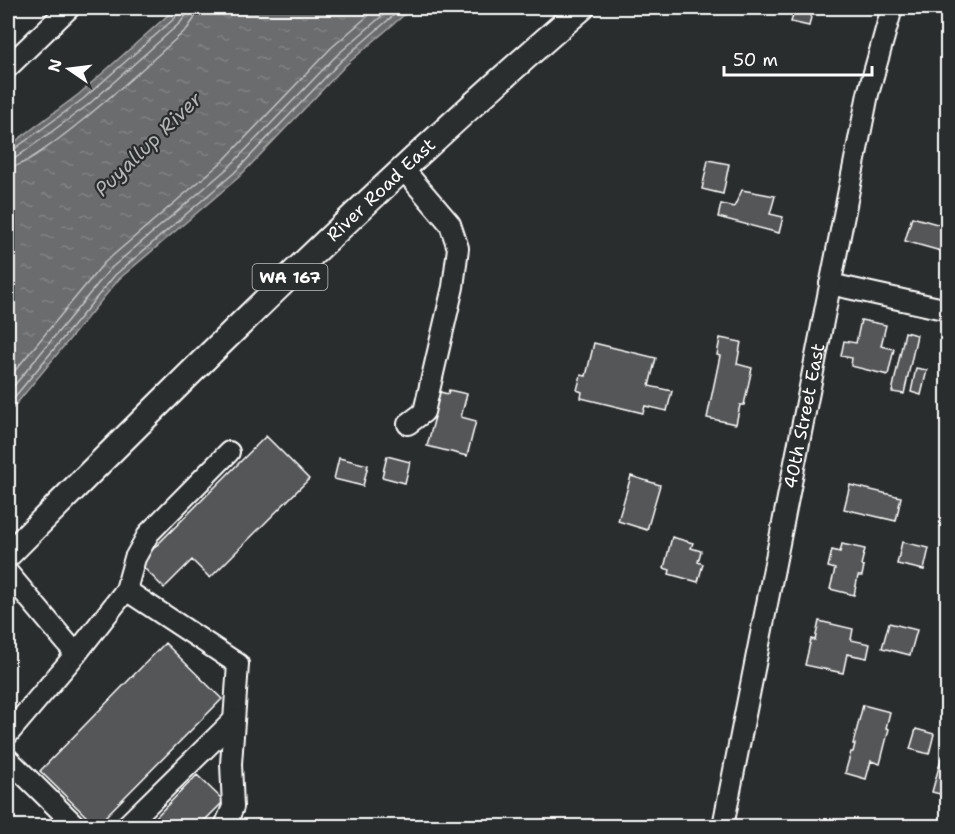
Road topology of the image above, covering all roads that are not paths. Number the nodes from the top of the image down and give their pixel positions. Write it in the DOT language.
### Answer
graph roads {
  1 [pos="69,8"];
  2 [pos="582,8"];
  3 [pos="892,8"];
  4 [pos="8,67"];
  5 [pos="404,170"];
  6 [pos="830,284"];
  7 [pos="948,310"];
  8 [pos="408,424"];
  9 [pos="229,452"];
  10 [pos="8,555"];
  11 [pos="8,573"];
  12 [pos="126,590"];
  13 [pos="76,654"];
  14 [pos="234,720"];
  15 [pos="8,734"];
  16 [pos="8,759"];
  17 [pos="76,826"];
  18 [pos="126,826"];
  19 [pos="225,826"];
  20 [pos="723,826"];
  1 -- 4 [label="street"];
  2 -- 5 [label="main road, River Road East / WA 167"];
  3 -- 6 [label="street, 40th Street East"];
  5 -- 8 [label="street"];
  5 -- 10 [label="main road, River Road East / WA 167"];
  6 -- 7 [label="street"];
  6 -- 20 [label="street, 40th Street East"];
  9 -- 12 [label="street"];
  11 -- 13 [label="street"];
  12 -- 13 [label="street"];
  12 -- 14 [label="street"];
  13 -- 15 [label="street"];
  14 -- 18 [label="street"];
  14 -- 19 [label="street"];
  16 -- 17 [label="street"];
}
